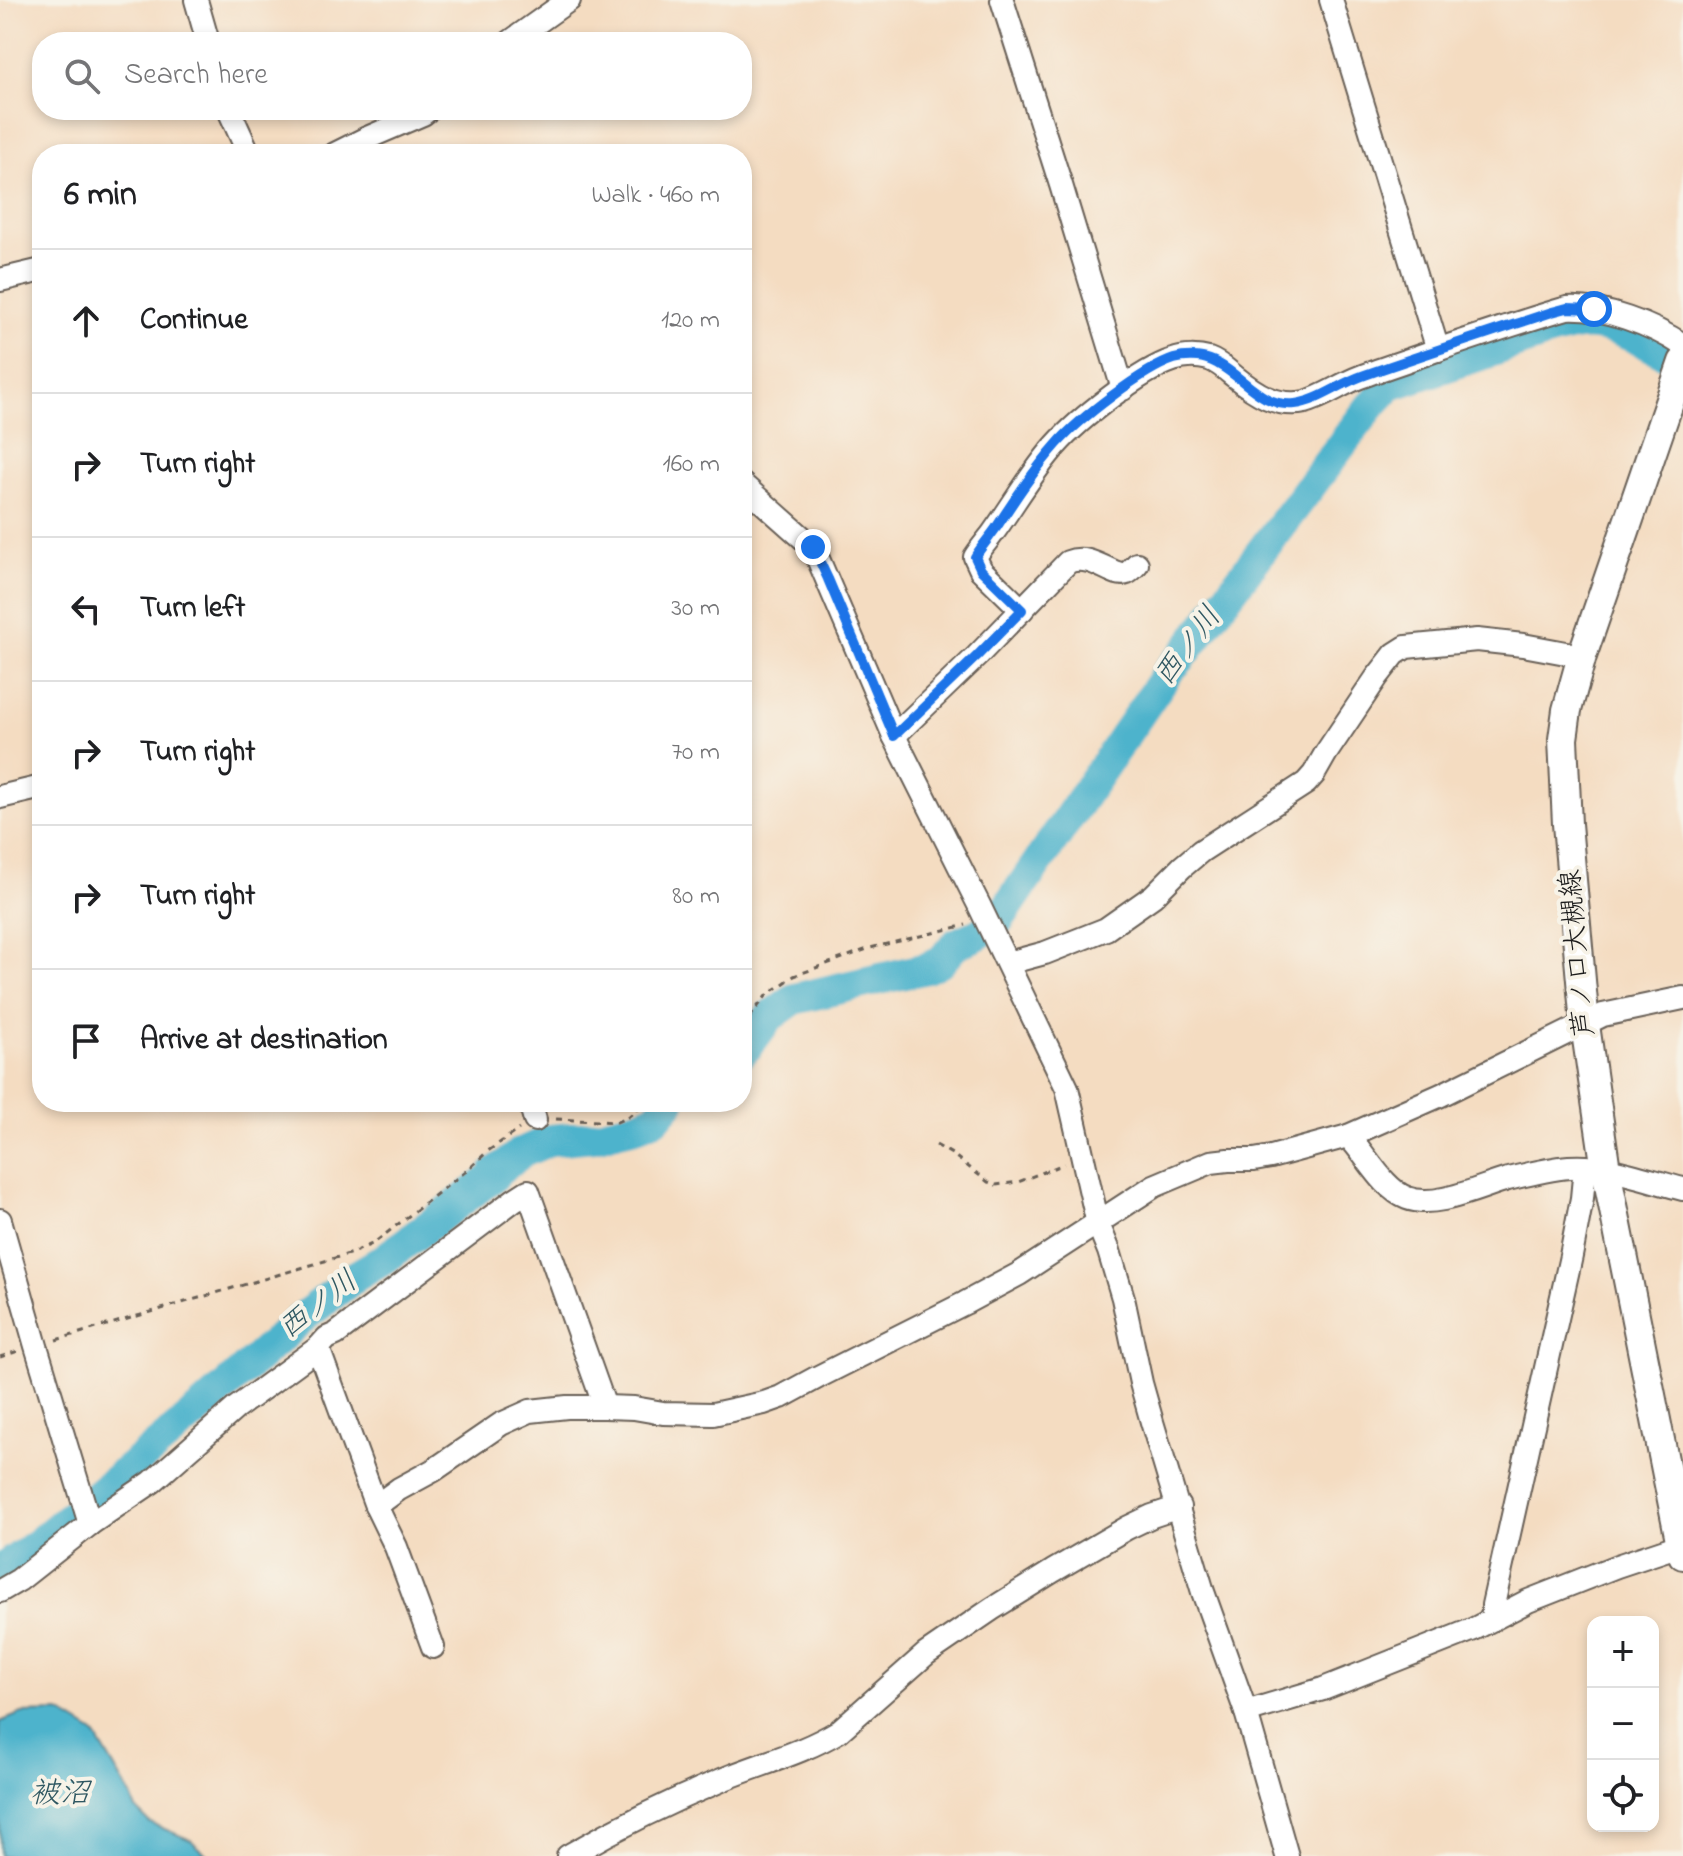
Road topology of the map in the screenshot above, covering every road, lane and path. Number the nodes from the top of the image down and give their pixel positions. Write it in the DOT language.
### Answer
graph roads {
  1 [pos="196,0"];
  2 [pos="569,0"];
  3 [pos="1002,0"];
  4 [pos="1331,0"];
  5 [pos="205,32"];
  6 [pos="524,32"];
  7 [pos="234,120"];
  8 [pos="409,120"];
  9 [pos="244,144"];
  10 [pos="355,144"];
  11 [pos="32,272"];
  12 [pos="0,280"];
  13 [pos="1683,345"];
  14 [pos="1438,350"];
  15 [pos="1683,362"];
  16 [pos="1123,389"];
  17 [pos="752,493"];
  18 [pos="1137,564"];
  19 [pos="1022,610"];
  20 [pos="1582,656"];
  21 [pos="894,736"];
  22 [pos="32,789"];
  23 [pos="0,797"];
  24 [pos="990,928"];
  25 [pos="1008,963"];
  26 [pos="1683,998"];
  27 [pos="752,1014"];
  28 [pos="1585,1025"];
  29 [pos="531,1112"];
  30 [pos="536,1112"];
  31 [pos="634,1112"];
  32 [pos="1348,1136"];
  33 [pos="936,1145"];
  34 [pos="1082,1157"];
  35 [pos="1595,1168"];
  36 [pos="1683,1189"];
  37 [pos="0,1220"];
  38 [pos="1098,1224"];
  39 [pos="36,1346"];
  40 [pos="318,1348"];
  41 [pos="0,1357"];
  42 [pos="605,1407"];
  43 [pos="376,1506"];
  44 [pos="1179,1507"];
  45 [pos="90,1524"];
  46 [pos="1682,1548"];
  47 [pos="0,1591"];
  48 [pos="1493,1619"];
  49 [pos="433,1647"];
  50 [pos="1246,1712"];
  51 [pos="568,1856"];
  52 [pos="1287,1856"];
  1 -- 5 [label="street"];
  2 -- 6 [label="street"];
  3 -- 16 [label="street"];
  4 -- 14 [label="street"];
  7 -- 9 [label="street"];
  8 -- 10 [label="street"];
  11 -- 12 [label="street"];
  13 -- 14 [label="street"];
  14 -- 16 [label="street"];
  15 -- 20 [label="main road, 芦ノ口大槻線"];
  16 -- 19 [label="street"];
  17 -- 21 [label="street"];
  18 -- 19 [label="street"];
  19 -- 21 [label="street"];
  20 -- 25 [label="street"];
  20 -- 28 [label="main road, 芦ノ口大槻線"];
  21 -- 24 [label="street"];
  22 -- 23 [label="street"];
  24 -- 25 [label="street"];
  24 -- 27 [label="path"];
  25 -- 34 [label="street"];
  26 -- 28 [label="street"];
  28 -- 32 [label="street"];
  28 -- 35 [label="main road, 芦ノ口大槻線"];
  29 -- 39 [label="path"];
  30 -- 31 [label="path"];
  32 -- 35 [label="street"];
  32 -- 38 [label="street"];
  33 -- 34 [label="path"];
  34 -- 38 [label="street"];
  35 -- 36 [label="street"];
  35 -- 46 [label="main road, 芦ノ口大槻線"];
  35 -- 48 [label="street"];
  37 -- 39 [label="street"];
  38 -- 42 [label="street"];
  38 -- 44 [label="street"];
  39 -- 41 [label="path"];
  39 -- 45 [label="street"];
  40 -- 42 [label="street"];
  40 -- 43 [label="street"];
  40 -- 45 [label="street"];
  42 -- 43 [label="street"];
  43 -- 49 [label="street"];
  44 -- 50 [label="street"];
  44 -- 51 [label="street"];
  45 -- 47 [label="street"];
  46 -- 48 [label="street"];
  48 -- 50 [label="street"];
  50 -- 52 [label="street"];
}
